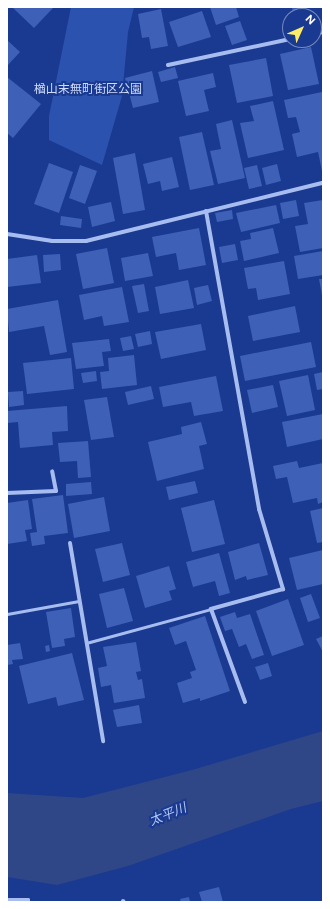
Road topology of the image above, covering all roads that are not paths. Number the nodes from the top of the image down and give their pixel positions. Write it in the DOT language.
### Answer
graph roads {
  1 [pos="282,41"];
  2 [pos="168,65"];
  3 [pos="323,183"];
  4 [pos="206,211"];
  5 [pos="7,234"];
  6 [pos="52,471"];
  7 [pos="7,493"];
  8 [pos="70,543"];
  9 [pos="79,601"];
  10 [pos="211,609"];
  11 [pos="7,614"];
  12 [pos="86,642"];
  13 [pos="244,702"];
  14 [pos="103,741"];
  15 [pos="7,900"];
  16 [pos="28,902"];
  1 -- 2 [label="street"];
  3 -- 4 [label="street"];
  4 -- 5 [label="street"];
  4 -- 10 [label="street"];
  6 -- 7 [label="street"];
  8 -- 9 [label="street"];
  9 -- 11 [label="lane"];
  9 -- 12 [label="street"];
  10 -- 12 [label="lane"];
  10 -- 13 [label="street"];
  12 -- 14 [label="street"];
  15 -- 16 [label="street"];
}
